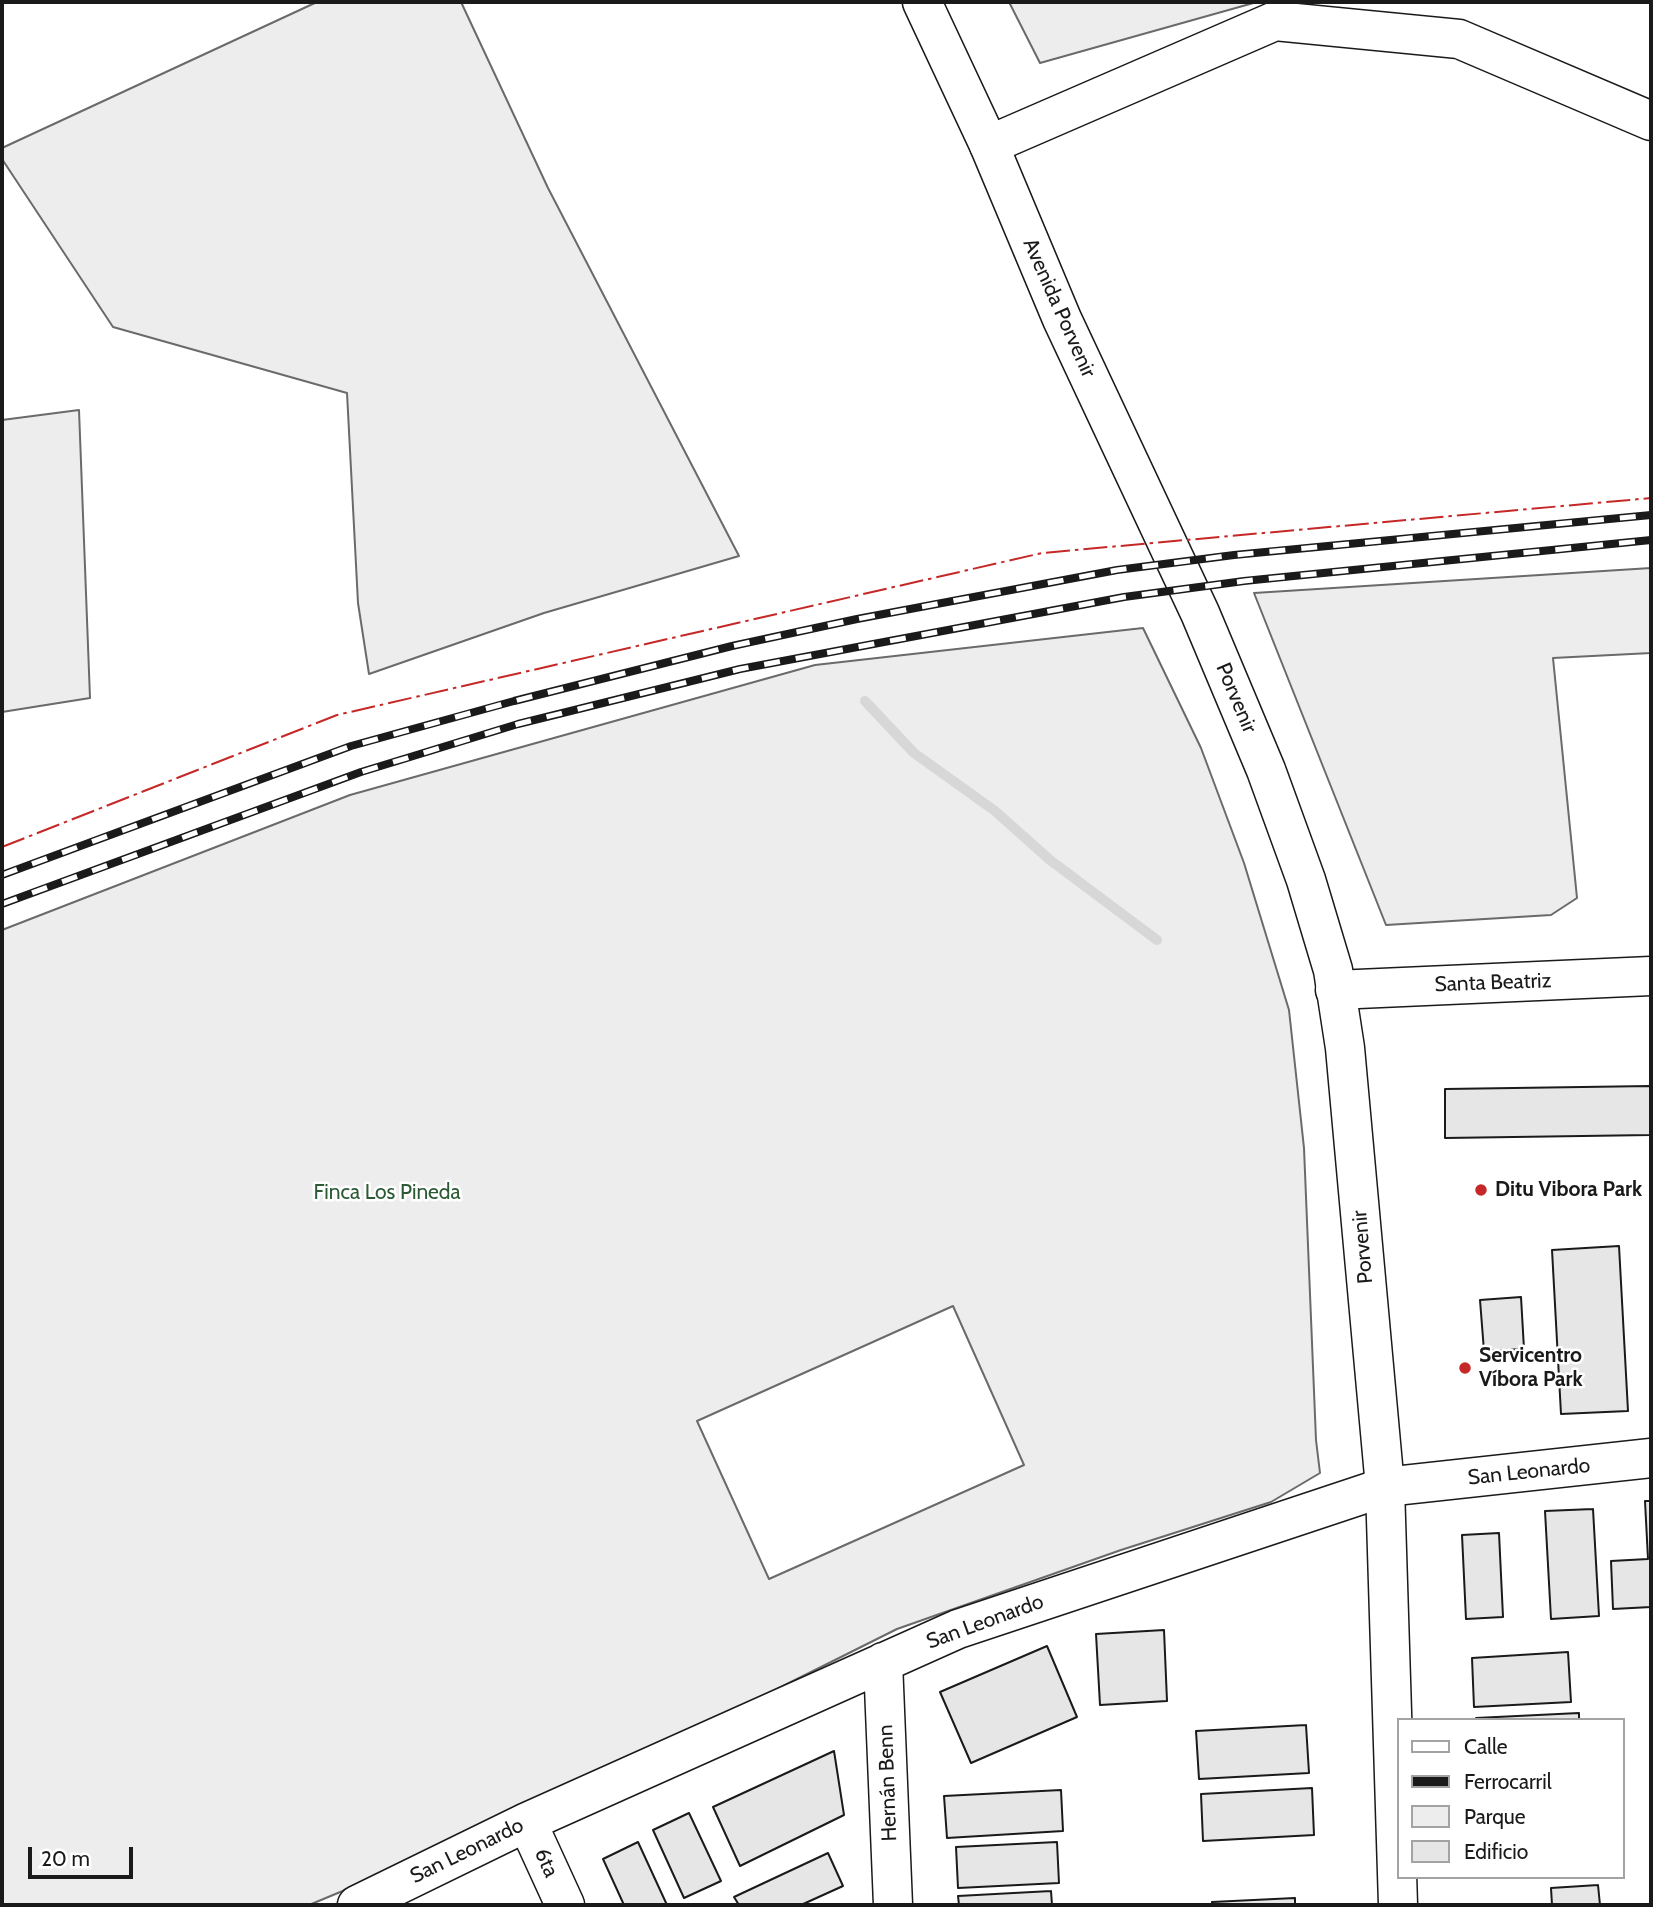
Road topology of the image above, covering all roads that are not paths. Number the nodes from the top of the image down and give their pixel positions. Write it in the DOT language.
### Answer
graph roads {
  1 [pos="922,2"];
  2 [pos="1651,121"];
  3 [pos="989,145"];
  4 [pos="1200,613"];
  5 [pos="1651,976"];
  6 [pos="1335,990"];
  7 [pos="1651,1458"];
  8 [pos="1385,1487"];
  9 [pos="883,1662"];
  10 [pos="527,1822"];
  11 [pos="357,1905"];
  12 [pos="565,1905"];
  13 [pos="893,1905"];
  14 [pos="1398,1905"];
  1 -- 3 [label="street, Avenida Porvenir"];
  2 -- 3 [label="street"];
  3 -- 4 [label="street, Avenida Porvenir"];
  4 -- 6 [label="street, Porvenir"];
  5 -- 6 [label="street, Santa Beatriz"];
  6 -- 8 [label="street, Porvenir"];
  7 -- 8 [label="street, San Leonardo"];
  8 -- 9 [label="street, San Leonardo"];
  8 -- 14 [label="street, Porvenir"];
  9 -- 10 [label="street, San Leonardo"];
  9 -- 13 [label="street, Hernán Benn"];
  10 -- 11 [label="street, San Leonardo"];
  10 -- 12 [label="street, 6ta"];
}
